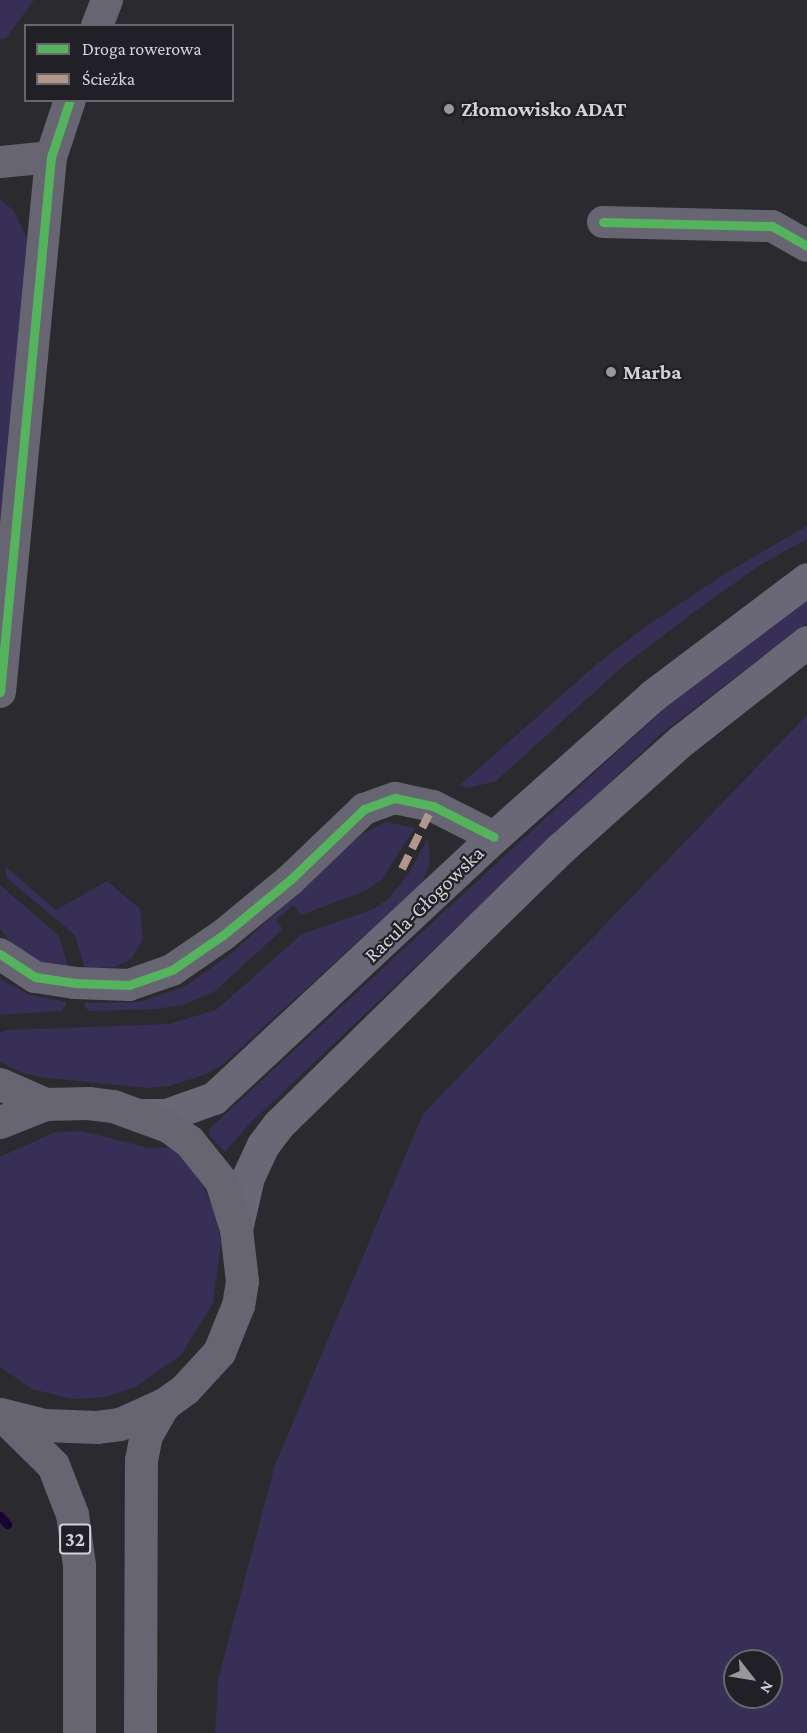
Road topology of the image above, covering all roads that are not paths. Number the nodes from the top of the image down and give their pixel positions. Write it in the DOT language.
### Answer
graph roads {
  1 [pos="107,0"];
  2 [pos="98,24"];
  3 [pos="69,102"];
  4 [pos="51,157"];
  5 [pos="0,162"];
  6 [pos="603,222"];
  7 [pos="807,246"];
  8 [pos="807,579"];
  9 [pos="807,642"];
  10 [pos="0,692"];
  11 [pos="494,837"];
  12 [pos="0,954"];
  13 [pos="0,1084"];
  14 [pos="45,1104"];
  15 [pos="144,1115"];
  16 [pos="0,1122"];
  17 [pos="236,1229"];
  18 [pos="164,1404"];
  19 [pos="1,1414"];
  20 [pos="79,1733"];
  21 [pos="140,1733"];
  1 -- 2 [label="street"];
  3 -- 4 [label="street"];
  4 -- 5 [label="street"];
  4 -- 10 [label="street"];
  6 -- 7 [label="street"];
  8 -- 11 [label="main road, Racula-Głogowska"];
  9 -- 17 [label="main road"];
  11 -- 12 [label="street"];
  11 -- 15 [label="main road, Racula-Głogowska"];
  13 -- 14 [label="main road, 32"];
  14 -- 15 [label="main road, 32"];
  14 -- 16 [label="main road, 32"];
  15 -- 17 [label="main road, 32"];
  17 -- 18 [label="main road, 32"];
  18 -- 19 [label="main road, 32"];
  18 -- 21 [label="main road, 32"];
  19 -- 20 [label="main road, 32"];
}
